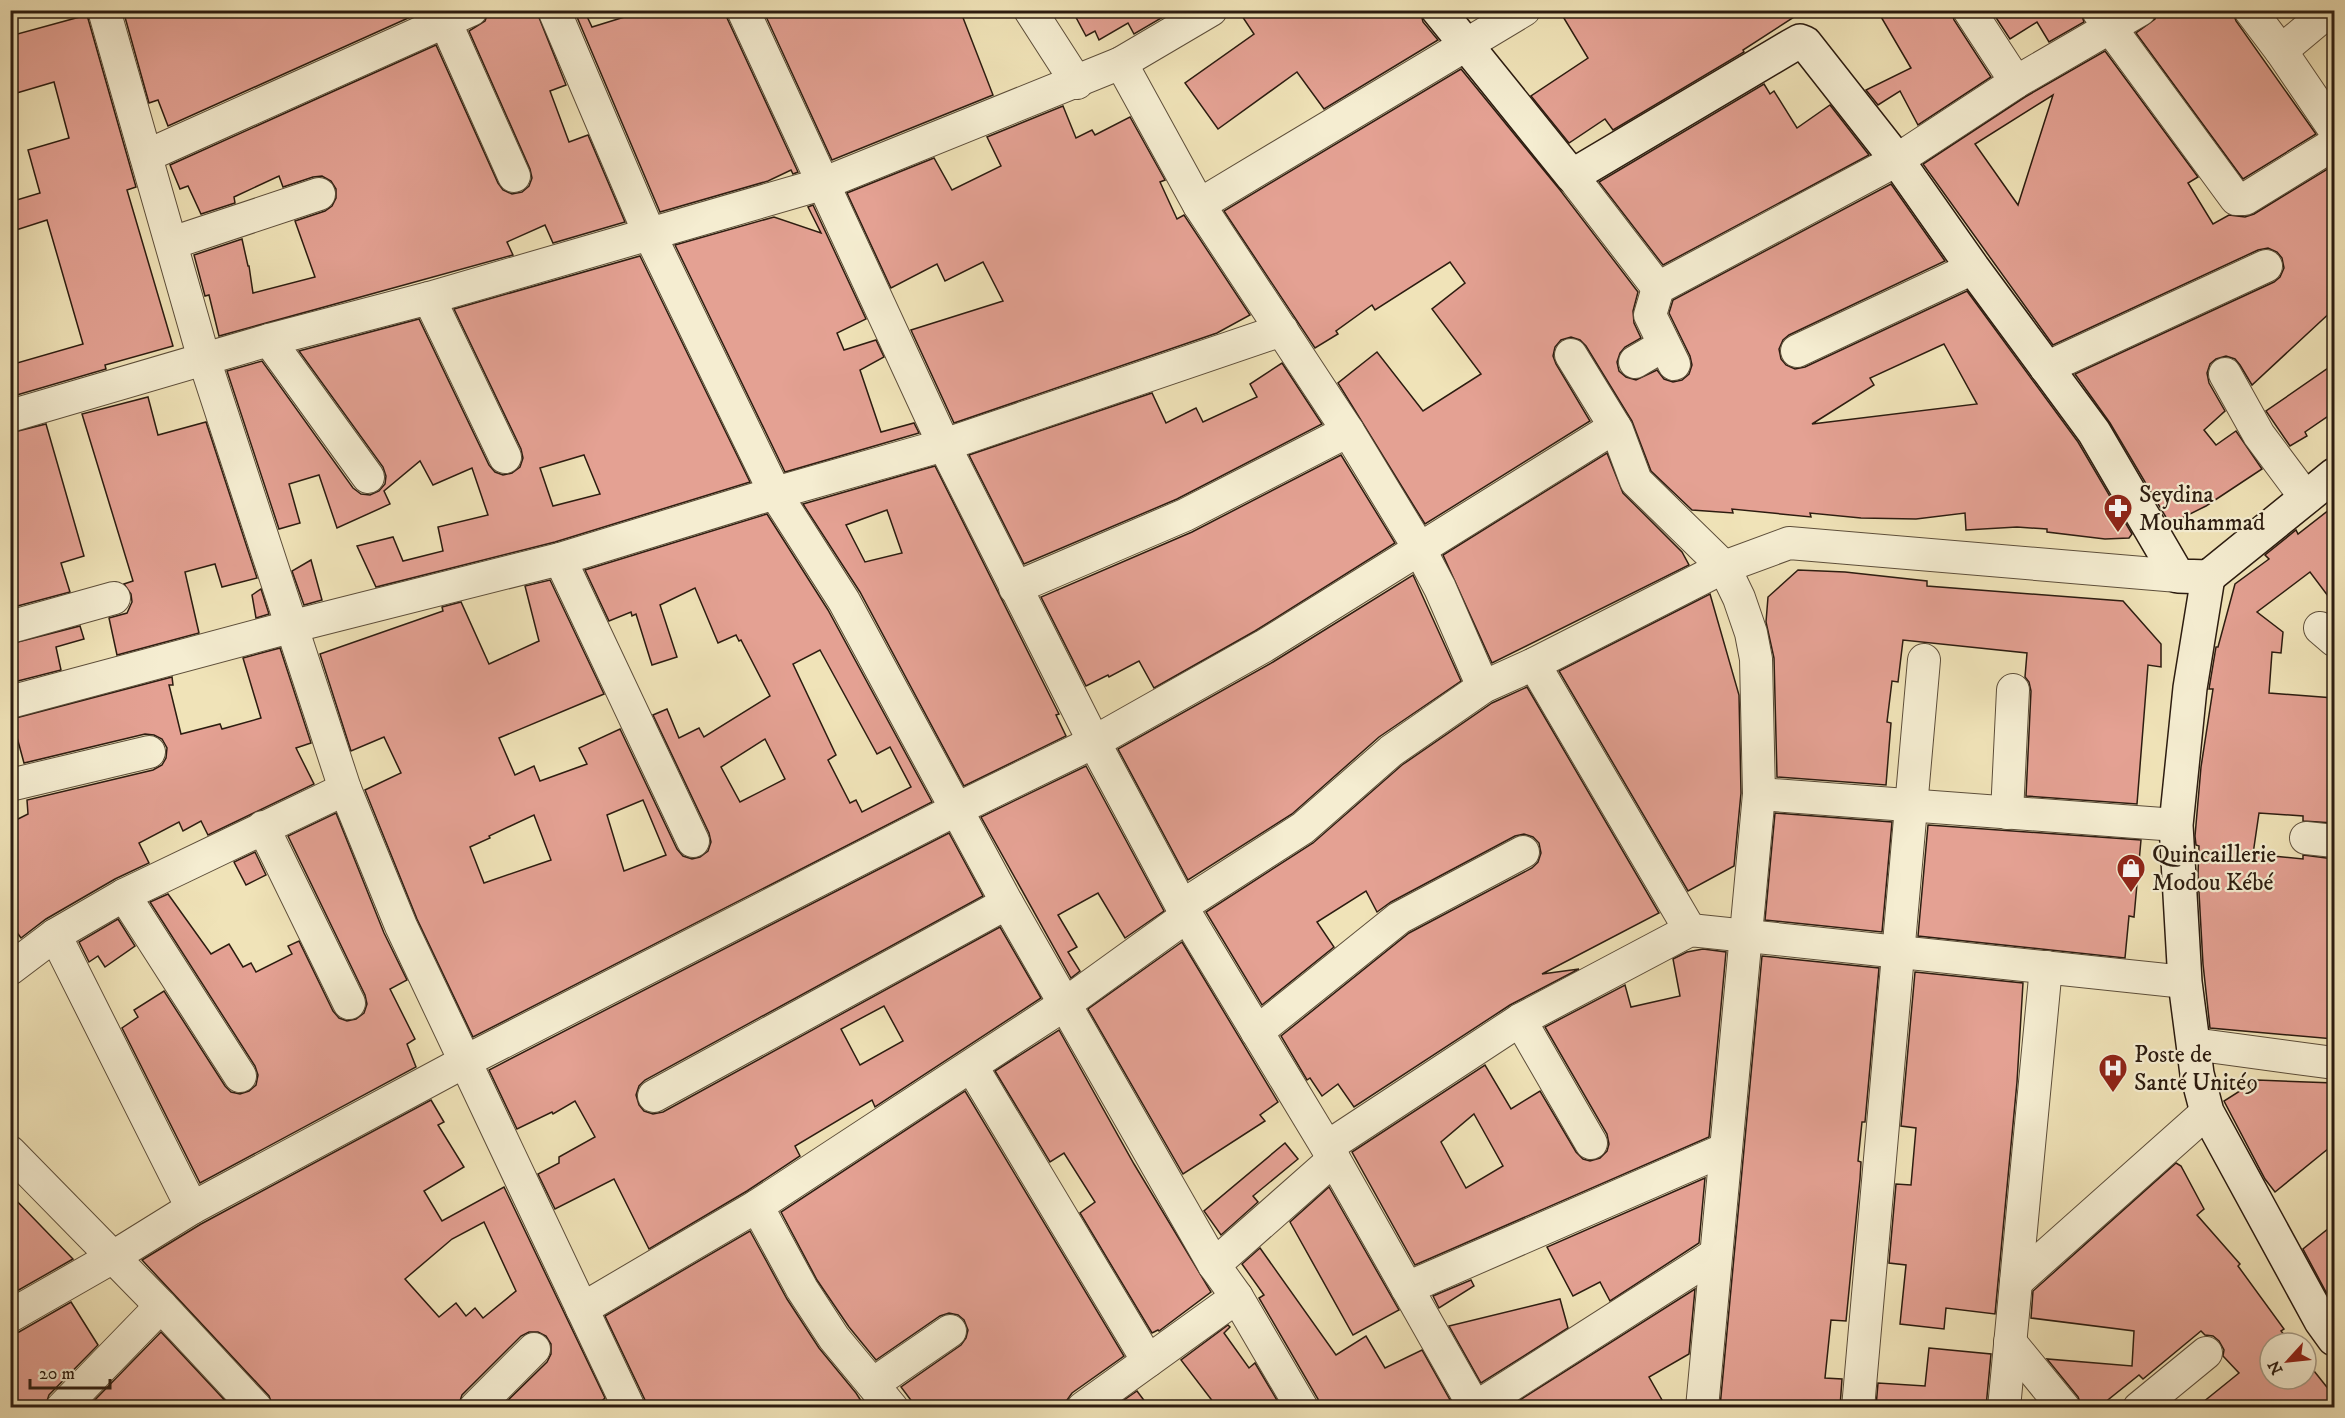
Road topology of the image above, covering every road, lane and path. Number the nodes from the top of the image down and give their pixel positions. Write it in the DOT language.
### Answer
graph roads {
  1 [pos="104,10"];
  2 [pos="554,10"];
  3 [pos="743,10"];
  4 [pos="1030,10"];
  5 [pos="1211,10"];
  6 [pos="1438,10"];
  7 [pos="1524,10"];
  8 [pos="1969,10"];
  9 [pos="2140,10"];
  10 [pos="2250,10"];
  11 [pos="2330,10"];
  12 [pos="458,16"];
  13 [pos="2104,19"];
  14 [pos="1465,45"];
  15 [pos="2281,51"];
  16 [pos="1121,63"];
  17 [pos="2016,82"];
  18 [pos="1077,83"];
  19 [pos="2334,129"];
  20 [pos="2334,144"];
  21 [pos="146,156"];
  22 [pos="1897,160"];
  23 [pos="514,176"];
  24 [pos="1572,176"];
  25 [pos="822,184"];
  26 [pos="319,194"];
  27 [pos="1199,205"];
  28 [pos="649,232"];
  29 [pos="172,243"];
  30 [pos="2266,266"];
  31 [pos="1973,268"];
  32 [pos="1658,288"];
  33 [pos="429,298"];
  34 [pos="1282,330"];
  35 [pos="269,340"];
  36 [pos="1797,351"];
  37 [pos="1571,355"];
  38 [pos="204,359"];
  39 [pos="1635,362"];
  40 [pos="2046,368"];
  41 [pos="2225,374"];
  42 [pos="10,416"];
  43 [pos="1615,427"];
  44 [pos="1348,430"];
  45 [pos="944,445"];
  46 [pos="505,457"];
  47 [pos="2334,475"];
  48 [pos="368,477"];
  49 [pos="775,493"];
  50 [pos="2306,498"];
  51 [pos="1419,548"];
  52 [pos="560,559"];
  53 [pos="1724,567"];
  54 [pos="2193,577"];
  55 [pos="1015,588"];
  56 [pos="114,598"];
  57 [pos="10,627"];
  58 [pos="290,627"];
  59 [pos="1924,660"];
  60 [pos="1534,664"];
  61 [pos="1483,687"];
  62 [pos="2013,690"];
  63 [pos="10,702"];
  64 [pos="1094,742"];
  65 [pos="149,752"];
  66 [pos="10,785"];
  67 [pos="345,789"];
  68 [pos="1759,794"];
  69 [pos="1911,806"];
  70 [pos="957,809"];
  71 [pos="2007,813"];
  72 [pos="2176,825"];
  73 [pos="263,827"];
  74 [pos="693,841"];
  75 [pos="1523,852"];
  76 [pos="123,895"];
  77 [pos="1006,903"];
  78 [pos="1184,911"];
  79 [pos="1690,930"];
  80 [pos="55,935"];
  81 [pos="1746,936"];
  82 [pos="1899,952"];
  83 [pos="2046,967"];
  84 [pos="10,969"];
  85 [pos="2185,981"];
  86 [pos="349,1003"];
  87 [pos="1065,1004"];
  88 [pos="1520,1020"];
  89 [pos="1257,1032"];
  90 [pos="2193,1044"];
  91 [pos="464,1062"];
  92 [pos="2334,1063"];
  93 [pos="972,1067"];
  94 [pos="240,1076"];
  95 [pos="654,1096"];
  96 [pos="2207,1112"];
  97 [pos="1591,1143"];
  98 [pos="1726,1149"];
  99 [pos="10,1152"];
  100 [pos="1330,1153"];
  101 [pos="757,1206"];
  102 [pos="192,1208"];
  103 [pos="1716,1254"];
  104 [pos="113,1257"];
  105 [pos="1214,1266"];
  106 [pos="2016,1282"];
  107 [pos="1407,1288"];
  108 [pos="1237,1297"];
  109 [pos="161,1306"];
  110 [pos="582,1309"];
  111 [pos="10,1316"];
  112 [pos="950,1331"];
  113 [pos="2334,1339"];
  114 [pos="2010,1342"];
  115 [pos="534,1349"];
  116 [pos="2206,1353"];
  117 [pos="1148,1361"];
  118 [pos="883,1396"];
  119 [pos="1700,1405"];
  120 [pos="62,1407"];
  121 [pos="256,1407"];
  122 [pos="475,1407"];
  123 [pos="629,1407"];
  124 [pos="1083,1407"];
  125 [pos="1302,1407"];
  126 [pos="1475,1407"];
  127 [pos="1858,1407"];
  128 [pos="2004,1407"];
  129 [pos="2064,1407"];
  130 [pos="2139,1407"];
  1 -- 21 [label="street"];
  2 -- 28 [label="street"];
  3 -- 25 [label="street"];
  4 -- 18 [label="street"];
  5 -- 16 [label="street"];
  6 -- 14 [label="street"];
  7 -- 14 [label="street"];
  8 -- 17 [label="street"];
  9 -- 13 [label="street"];
  10 -- 15 [label="street"];
  11 -- 15 [label="street"];
  12 -- 21 [label="street"];
  12 -- 23 [label="street"];
  13 -- 17 [label="street"];
  13 -- 20 [label="street"];
  14 -- 24 [label="street"];
  14 -- 27 [label="street"];
  15 -- 19 [label="street"];
  16 -- 18 [label="street"];
  16 -- 27 [label="street"];
  17 -- 22 [label="street"];
  18 -- 25 [label="street"];
  21 -- 29 [label="street"];
  22 -- 24 [label="street"];
  22 -- 31 [label="street"];
  22 -- 32 [label="street"];
  24 -- 32 [label="street"];
  25 -- 28 [label="street"];
  25 -- 45 [label="street"];
  26 -- 29 [label="street"];
  27 -- 34 [label="street"];
  28 -- 33 [label="street"];
  28 -- 49 [label="street"];
  29 -- 38 [label="street"];
  30 -- 40 [label="street"];
  31 -- 36 [label="street"];
  31 -- 40 [label="street"];
  32 -- 39 [label="street"];
  33 -- 35 [label="street"];
  33 -- 46 [label="street"];
  34 -- 44 [label="street"];
  34 -- 45 [label="street"];
  35 -- 38 [label="street"];
  35 -- 48 [label="street"];
  37 -- 43 [label="street"];
  38 -- 42 [label="street"];
  38 -- 58 [label="street"];
  40 -- 54 [label="street"];
  41 -- 50 [label="street"];
  43 -- 51 [label="street"];
  43 -- 53 [label="street"];
  44 -- 51 [label="street"];
  44 -- 55 [label="street"];
  45 -- 49 [label="street"];
  45 -- 55 [label="street"];
  47 -- 50 [label="street"];
  49 -- 52 [label="street"];
  49 -- 70 [label="street"];
  50 -- 54 [label="street"];
  51 -- 61 [label="street"];
  51 -- 64 [label="street"];
  52 -- 58 [label="street"];
  52 -- 74 [label="street"];
  53 -- 54 [label="street"];
  53 -- 60 [label="street"];
  53 -- 68 [label="street"];
  54 -- 72 [label="street"];
  55 -- 64 [label="street"];
  56 -- 57 [label="street"];
  58 -- 63 [label="street"];
  58 -- 67 [label="street"];
  59 -- 69 [label="street"];
  60 -- 61 [label="street"];
  60 -- 79 [label="street"];
  61 -- 78 [label="street"];
  62 -- 71 [label="street"];
  64 -- 70 [label="street"];
  64 -- 78 [label="street"];
  65 -- 66 [label="street"];
  67 -- 73 [label="street"];
  67 -- 91 [label="street"];
  68 -- 69 [label="street"];
  68 -- 81 [label="street"];
  69 -- 71 [label="street"];
  69 -- 82 [label="street"];
  70 -- 77 [label="street"];
  70 -- 91 [label="street"];
  71 -- 72 [label="street"];
  72 -- 85 [label="street"];
  73 -- 76 [label="street"];
  73 -- 86 [label="street"];
  75 -- 89 [label="street"];
  76 -- 80 [label="street"];
  76 -- 94 [label="street"];
  77 -- 87 [label="street"];
  77 -- 95 [label="street"];
  78 -- 87 [label="street"];
  78 -- 89 [label="street"];
  79 -- 81 [label="street"];
  79 -- 88 [label="street"];
  80 -- 84 [label="street"];
  80 -- 102 [label="street"];
  81 -- 82 [label="street"];
  81 -- 98 [label="street"];
  82 -- 83 [label="street"];
  82 -- 127 [label="street"];
  83 -- 85 [label="street"];
  83 -- 106 [label="street"];
  85 -- 90 [label="street"];
  87 -- 93 [label="street"];
  87 -- 105 [label="street"];
  88 -- 97 [label="street"];
  88 -- 100 [label="street"];
  89 -- 100 [label="street"];
  90 -- 92 [label="street"];
  90 -- 96 [label="street"];
  91 -- 102 [label="street"];
  91 -- 110 [label="street"];
  93 -- 101 [label="street"];
  93 -- 117 [label="street"];
  96 -- 106 [label="street"];
  96 -- 113 [label="street"];
  98 -- 103 [label="street"];
  98 -- 107 [label="street"];
  99 -- 104 [label="street"];
  100 -- 105 [label="street"];
  100 -- 107 [label="street"];
  101 -- 110 [label="street"];
  101 -- 118 [label="street"];
  102 -- 104 [label="street"];
  103 -- 119 [label="street"];
  103 -- 126 [label="street"];
  104 -- 109 [label="street"];
  104 -- 111 [label="street"];
  105 -- 108 [label="street"];
  106 -- 114 [label="street"];
  107 -- 126 [label="street"];
  108 -- 117 [label="street"];
  108 -- 125 [label="street"];
  109 -- 120 [label="street"];
  109 -- 121 [label="street"];
  110 -- 123 [label="street"];
  112 -- 118 [label="street"];
  114 -- 128 [label="street"];
  114 -- 129 [label="street"];
  115 -- 122 [label="street"];
  116 -- 130 [label="street"];
  117 -- 124 [label="street"];
}
